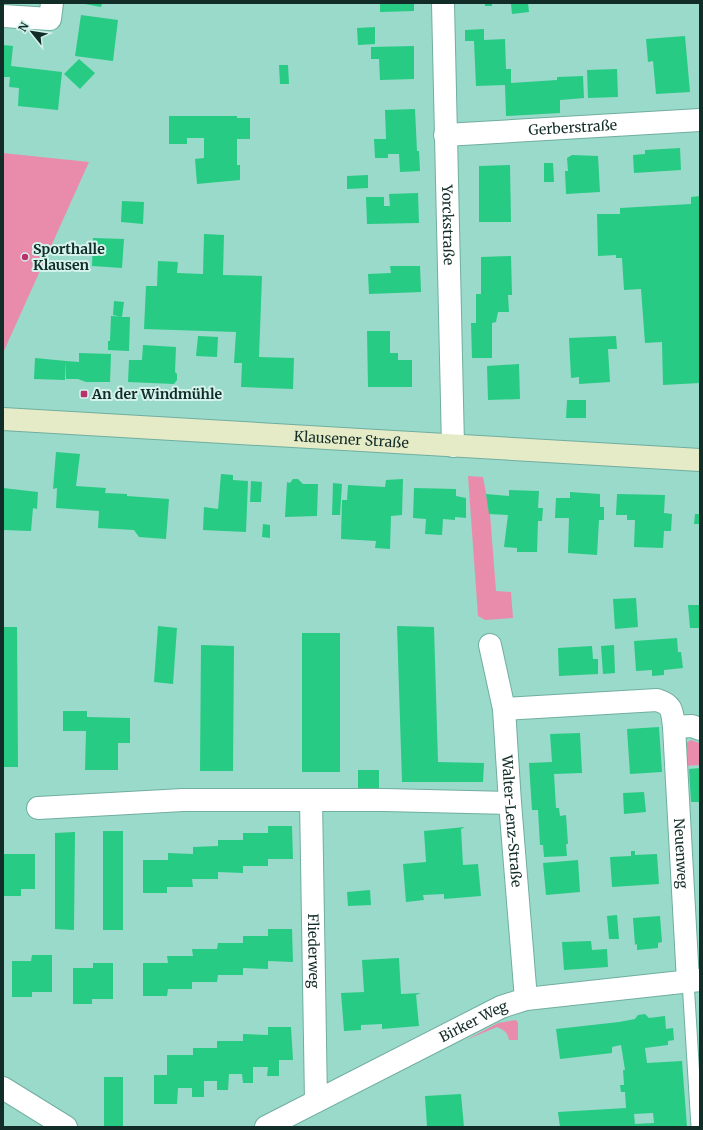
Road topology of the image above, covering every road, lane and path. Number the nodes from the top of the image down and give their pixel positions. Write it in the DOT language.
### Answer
graph roads {
  1 [pos="52,3"];
  2 [pos="443,3"];
  3 [pos="3,16"];
  4 [pos="700,120"];
  5 [pos="446,135"];
  6 [pos="3,419"];
  7 [pos="453,446"];
  8 [pos="700,460"];
  9 [pos="490,645"];
  10 [pos="504,709"];
  11 [pos="674,727"];
  12 [pos="700,729"];
  13 [pos="311,800"];
  14 [pos="510,803"];
  15 [pos="38,808"];
  16 [pos="694,980"];
  17 [pos="526,999"];
  18 [pos="3,1088"];
  19 [pos="316,1101"];
  20 [pos="66,1127"];
  21 [pos="266,1127"];
  22 [pos="697,1127"];
  1 -- 3 [label="street"];
  2 -- 5 [label="street, Yorckstraße"];
  4 -- 5 [label="street, Gerberstraße"];
  5 -- 7 [label="street, Yorckstraße"];
  6 -- 7 [label="main road, Klausener Straße"];
  7 -- 8 [label="main road, Klausener Straße"];
  9 -- 10 [label="street, Walter-Lenz-Straße"];
  10 -- 11 [label="street, Neuenweg"];
  10 -- 14 [label="street, Walter-Lenz-Straße"];
  11 -- 12 [label="street"];
  11 -- 16 [label="street, Neuenweg"];
  13 -- 14 [label="street"];
  13 -- 15 [label="street"];
  13 -- 19 [label="street, Fliederweg"];
  14 -- 17 [label="street, Walter-Lenz-Straße"];
  16 -- 17 [label="street, Birker Weg"];
  16 -- 22 [label="lane"];
  17 -- 19 [label="street, Birker Weg"];
  18 -- 20 [label="street"];
  19 -- 21 [label="street, Birker Weg"];
}
